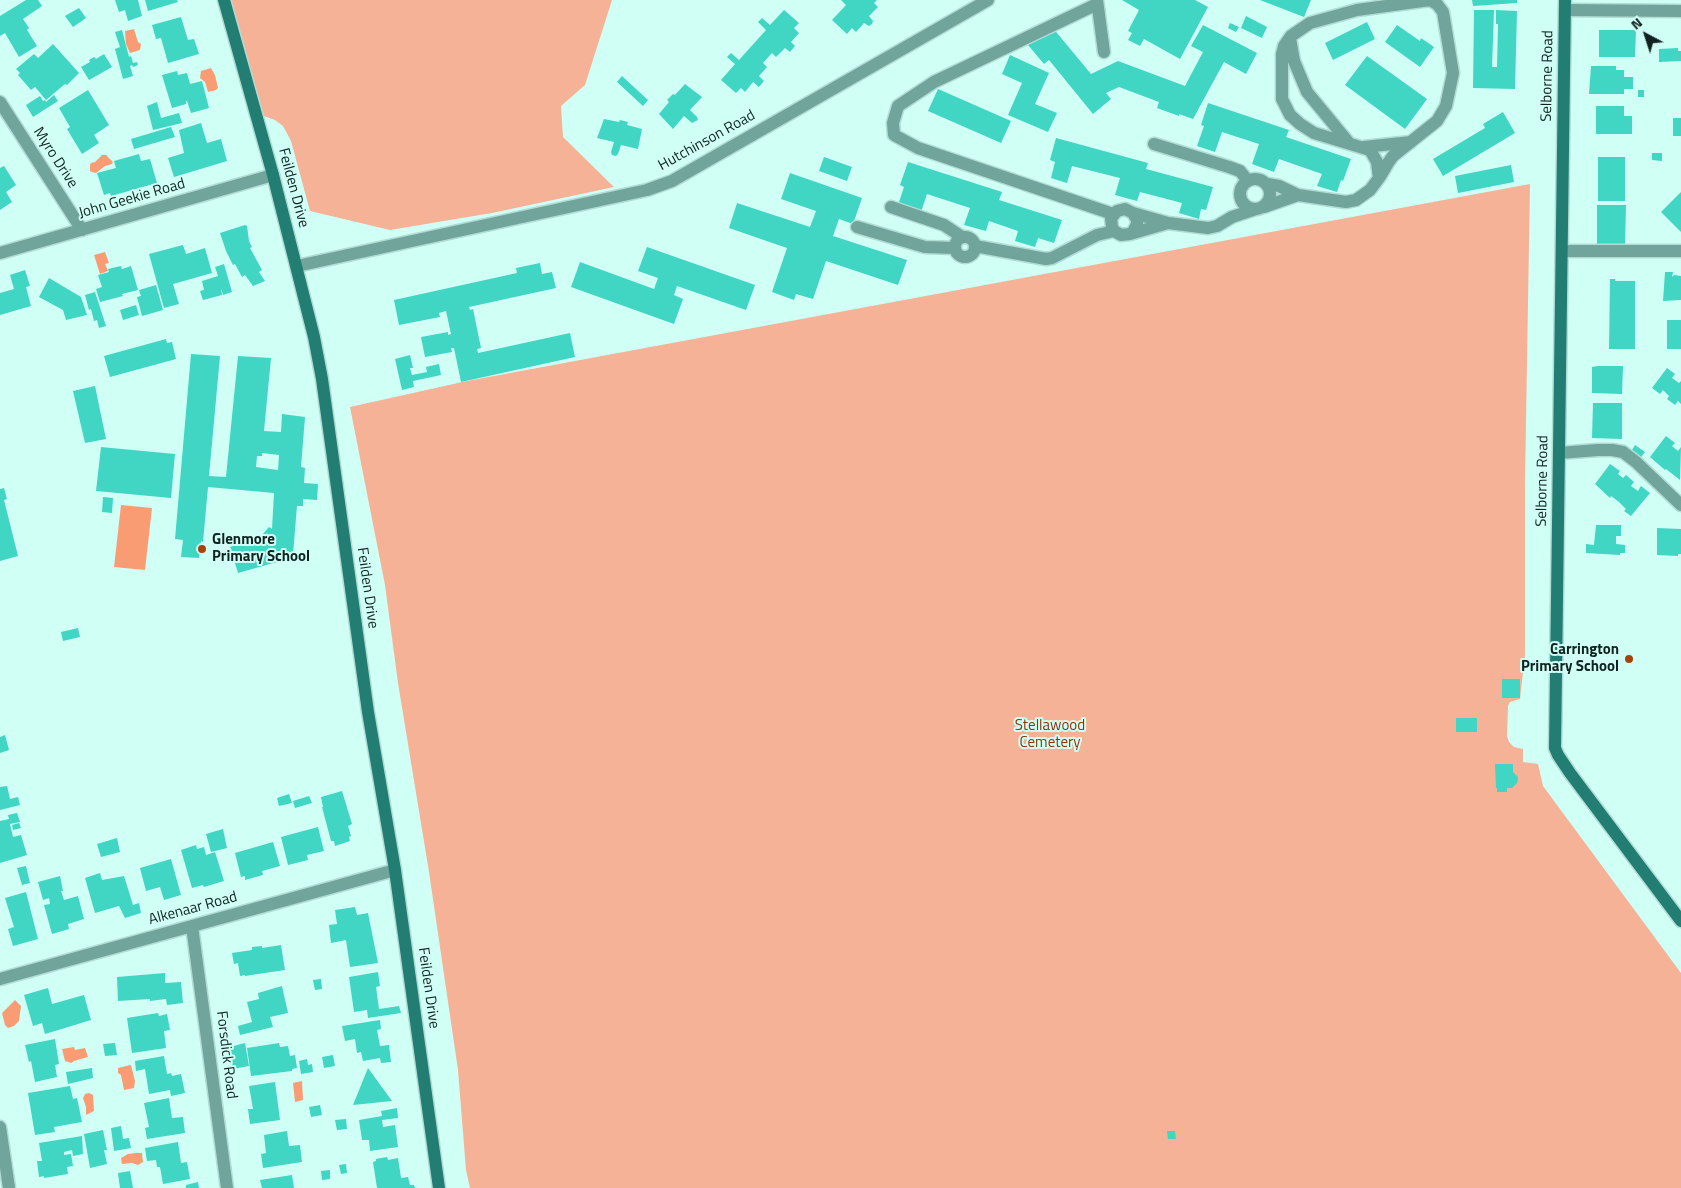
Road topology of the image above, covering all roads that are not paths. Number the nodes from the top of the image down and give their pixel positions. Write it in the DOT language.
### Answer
graph roads {
  1 [pos="224,0"];
  2 [pos="988,0"];
  3 [pos="1097,2"];
  4 [pos="1565,5"];
  5 [pos="1681,11"];
  6 [pos="1290,38"];
  7 [pos="1104,52"];
  8 [pos="0,102"];
  9 [pos="1410,142"];
  10 [pos="1349,143"];
  11 [pos="1154,144"];
  12 [pos="1364,147"];
  13 [pos="273,175"];
  14 [pos="1379,178"];
  15 [pos="1248,181"];
  16 [pos="1267,184"];
  17 [pos="1298,195"];
  18 [pos="1240,197"];
  19 [pos="891,207"];
  20 [pos="1260,208"];
  21 [pos="1133,213"];
  22 [pos="1232,217"];
  23 [pos="1113,221"];
  24 [pos="1168,223"];
  25 [pos="857,227"];
  26 [pos="82,230"];
  27 [pos="1130,234"];
  28 [pos="962,237"];
  29 [pos="975,246"];
  30 [pos="954,248"];
  31 [pos="1562,251"];
  32 [pos="1681,251"];
  33 [pos="0,253"];
  34 [pos="297,266"];
  35 [pos="1559,453"];
  36 [pos="1681,505"];
  37 [pos="395,870"];
  38 [pos="1681,921"];
  39 [pos="192,926"];
  40 [pos="0,980"];
  41 [pos="0,1127"];
  42 [pos="9,1188"];
  43 [pos="227,1188"];
  44 [pos="439,1188"];
  1 -- 13 [label="street, Feilden Drive"];
  2 -- 34 [label="street, Hutchinson Road"];
  3 -- 7 [label="street"];
  3 -- 23 [label="street"];
  4 -- 5 [label="street"];
  4 -- 31 [label="street, Selborne Road"];
  6 -- 9 [label="street"];
  6 -- 10 [label="street"];
  6 -- 10 [label="street"];
  8 -- 26 [label="street, Myro Drive"];
  9 -- 12 [label="street"];
  9 -- 14 [label="street"];
  10 -- 12 [label="street"];
  11 -- 15 [label="street"];
  12 -- 14 [label="street"];
  13 -- 26 [label="street, John Geekie Road"];
  13 -- 34 [label="street, Feilden Drive"];
  14 -- 17 [label="street"];
  15 -- 16 [label="street"];
  15 -- 18 [label="street"];
  16 -- 17 [label="street"];
  16 -- 20 [label="street"];
  17 -- 20 [label="street"];
  18 -- 20 [label="street"];
  18 -- 22 [label="street"];
  19 -- 28 [label="street"];
  20 -- 22 [label="street"];
  21 -- 23 [label="street"];
  21 -- 24 [label="street"];
  21 -- 27 [label="street"];
  22 -- 24 [label="street"];
  23 -- 27 [label="street"];
  23 -- 29 [label="street"];
  24 -- 27 [label="street"];
  25 -- 30 [label="street"];
  26 -- 33 [label="street, John Geekie Road"];
  28 -- 29 [label="street"];
  28 -- 30 [label="street"];
  29 -- 30 [label="street"];
  31 -- 32 [label="street"];
  31 -- 35 [label="street, Selborne Road"];
  34 -- 37 [label="street, Feilden Drive"];
  35 -- 36 [label="street"];
  35 -- 38 [label="street, Selborne Road"];
  37 -- 39 [label="street, Alkenaar Road"];
  37 -- 44 [label="street, Feilden Drive"];
  39 -- 40 [label="street, Alkenaar Road"];
  39 -- 43 [label="street, Forsdick Road"];
  41 -- 42 [label="street"];
}
